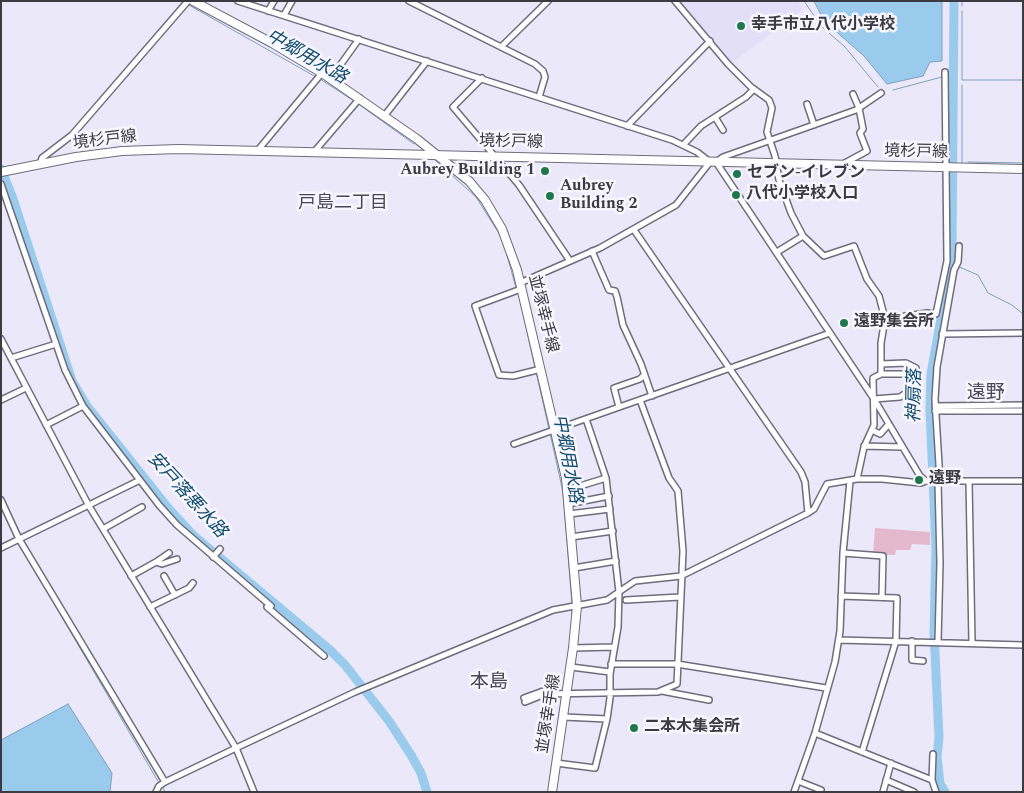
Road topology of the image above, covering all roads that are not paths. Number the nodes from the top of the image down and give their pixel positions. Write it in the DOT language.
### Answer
graph roads {
  1 [pos="188,1"];
  2 [pos="193,1"];
  3 [pos="238,1"];
  4 [pos="274,1"];
  5 [pos="292,1"];
  6 [pos="409,1"];
  7 [pos="548,1"];
  8 [pos="675,1"];
  9 [pos="268,11"];
  10 [pos="284,15"];
  11 [pos="359,39"];
  12 [pos="710,41"];
  13 [pos="501,47"];
  14 [pos="427,60"];
  15 [pos="945,72"];
  16 [pos="322,73"];
  17 [pos="331,78"];
  18 [pos="482,78"];
  19 [pos="754,89"];
  20 [pos="882,93"];
  21 [pos="853,94"];
  22 [pos="538,96"];
  23 [pos="360,98"];
  24 [pos="807,104"];
  25 [pos="859,108"];
  26 [pos="384,115"];
  27 [pos="866,116"];
  28 [pos="714,118"];
  29 [pos="860,118"];
  30 [pos="814,125"];
  31 [pos="626,126"];
  32 [pos="723,130"];
  33 [pos="417,140"];
  34 [pos="770,140"];
  35 [pos="684,144"];
  36 [pos="258,150"];
  37 [pos="314,152"];
  38 [pos="411,154"];
  39 [pos="438,155"];
  40 [pos="496,156"];
  41 [pos="713,162"];
  42 [pos="40,164"];
  43 [pos="776,164"];
  44 [pos="841,165"];
  45 [pos="950,168"];
  46 [pos="1023,169"];
  47 [pos="4,172"];
  48 [pos="1,184"];
  49 [pos="634,230"];
  50 [pos="803,236"];
  51 [pos="959,246"];
  52 [pos="592,251"];
  53 [pos="777,252"];
  54 [pos="570,261"];
  55 [pos="946,268"];
  56 [pos="954,270"];
  57 [pos="521,286"];
  58 [pos="885,319"];
  59 [pos="830,333"];
  60 [pos="1023,333"];
  61 [pos="942,334"];
  62 [pos="1,340"];
  63 [pos="56,344"];
  64 [pos="11,358"];
  65 [pos="881,364"];
  66 [pos="730,368"];
  67 [pos="541,369"];
  68 [pos="881,374"];
  69 [pos="917,374"];
  70 [pos="644,375"];
  71 [pos="26,388"];
  72 [pos="652,396"];
  73 [pos="874,399"];
  74 [pos="1,400"];
  75 [pos="640,400"];
  76 [pos="1023,405"];
  77 [pos="83,406"];
  78 [pos="619,407"];
  79 [pos="935,409"];
  80 [pos="1023,411"];
  81 [pos="586,419"];
  82 [pos="889,424"];
  83 [pos="46,425"];
  84 [pos="556,430"];
  85 [pos="872,430"];
  86 [pos="514,444"];
  87 [pos="864,446"];
  88 [pos="902,447"];
  89 [pos="606,478"];
  90 [pos="857,479"];
  91 [pos="140,480"];
  92 [pos="850,480"];
  93 [pos="926,480"];
  94 [pos="939,481"];
  95 [pos="970,481"];
  96 [pos="1023,481"];
  97 [pos="567,490"];
  98 [pos="609,496"];
  99 [pos="1,500"];
  100 [pos="568,504"];
  101 [pos="88,506"];
  102 [pos="142,507"];
  103 [pos="610,509"];
  104 [pos="808,513"];
  105 [pos="569,514"];
  106 [pos="103,529"];
  107 [pos="613,531"];
  108 [pos="571,537"];
  109 [pos="19,539"];
  110 [pos="1,548"];
  111 [pos="220,549"];
  112 [pos="169,553"];
  113 [pos="843,553"];
  114 [pos="213,557"];
  115 [pos="177,559"];
  116 [pos="616,561"];
  117 [pos="156,562"];
  118 [pos="574,568"];
  119 [pos="131,576"];
  120 [pos="164,576"];
  121 [pos="681,576"];
  122 [pos="193,583"];
  123 [pos="619,592"];
  124 [pos="175,594"];
  125 [pos="841,596"];
  126 [pos="680,597"];
  127 [pos="882,597"];
  128 [pos="626,600"];
  129 [pos="150,606"];
  130 [pos="577,606"];
  131 [pos="839,640"];
  132 [pos="896,641"];
  133 [pos="912,641"];
  134 [pos="938,642"];
  135 [pos="972,643"];
  136 [pos="1023,645"];
  137 [pos="614,647"];
  138 [pos="573,648"];
  139 [pos="324,656"];
  140 [pos="922,661"];
  141 [pos="612,664"];
  142 [pos="677,664"];
  143 [pos="571,666"];
  144 [pos="610,672"];
  145 [pos="826,688"];
  146 [pos="660,691"];
  147 [pos="609,692"];
  148 [pos="567,693"];
  149 [pos="525,700"];
  150 [pos="709,700"];
  151 [pos="564,717"];
  152 [pos="607,719"];
  153 [pos="815,733"];
  154 [pos="236,748"];
  155 [pos="862,752"];
  156 [pos="933,754"];
  157 [pos="556,762"];
  158 [pos="892,764"];
  159 [pos="886,780"];
  160 [pos="932,780"];
  161 [pos="798,781"];
  162 [pos="165,782"];
  163 [pos="821,790"];
  164 [pos="156,792"];
  165 [pos="254,792"];
  166 [pos="552,792"];
  167 [pos="794,792"];
  168 [pos="883,792"];
  169 [pos="914,792"];
  170 [pos="936,792"];
  1 -- 42 [label="street"];
  2 -- 16 [label="main road, 並塚幸手線"];
  3 -- 9 [label="street"];
  4 -- 9 [label="street"];
  5 -- 10 [label="street"];
  6 -- 13 [label="street"];
  7 -- 13 [label="street"];
  8 -- 12 [label="street"];
  9 -- 10 [label="street"];
  10 -- 11 [label="street"];
  11 -- 14 [label="street"];
  11 -- 17 [label="street"];
  12 -- 19 [label="street"];
  12 -- 31 [label="street"];
  13 -- 22 [label="street"];
  14 -- 18 [label="street"];
  14 -- 26 [label="street"];
  15 -- 45 [label="street"];
  16 -- 17 [label="main road, 並塚幸手線"];
  16 -- 36 [label="street"];
  17 -- 23 [label="main road, 並塚幸手線"];
  18 -- 22 [label="street"];
  18 -- 40 [label="street"];
  19 -- 28 [label="street"];
  19 -- 34 [label="street"];
  20 -- 25 [label="street"];
  21 -- 25 [label="street"];
  22 -- 31 [label="street"];
  23 -- 26 [label="main road, 並塚幸手線"];
  23 -- 37 [label="street"];
  24 -- 30 [label="street"];
  25 -- 29 [label="street"];
  25 -- 30 [label="street"];
  26 -- 33 [label="main road, 並塚幸手線"];
  27 -- 29 [label="street"];
  28 -- 32 [label="street"];
  28 -- 35 [label="street"];
  29 -- 44 [label="street"];
  30 -- 34 [label="street"];
  31 -- 35 [label="street"];
  33 -- 38 [label="main road"];
  33 -- 39 [label="main road, 並塚幸手線"];
  34 -- 41 [label="street"];
  34 -- 43 [label="street"];
  35 -- 41 [label="street"];
  36 -- 37 [label="main road, 境杉戸線"];
  36 -- 42 [label="main road, 境杉戸線"];
  37 -- 38 [label="main road, 境杉戸線"];
  38 -- 39 [label="main road, 境杉戸線"];
  39 -- 40 [label="main road, 境杉戸線"];
  39 -- 57 [label="main road, 並塚幸手線"];
  40 -- 41 [label="main road, 境杉戸線"];
  40 -- 54 [label="street"];
  41 -- 43 [label="main road, 境杉戸線"];
  41 -- 49 [label="street"];
  41 -- 53 [label="street"];
  42 -- 47 [label="main road, 境杉戸線"];
  43 -- 44 [label="main road, 境杉戸線"];
  43 -- 50 [label="street"];
  44 -- 45 [label="main road, 境杉戸線"];
  45 -- 46 [label="main road, 境杉戸線"];
  45 -- 55 [label="street"];
  48 -- 63 [label="street"];
  49 -- 52 [label="street"];
  49 -- 66 [label="street"];
  50 -- 53 [label="street"];
  50 -- 58 [label="street"];
  51 -- 56 [label="street"];
  52 -- 54 [label="street"];
  52 -- 70 [label="street"];
  53 -- 59 [label="street"];
  54 -- 57 [label="street"];
  55 -- 56 [label="street"];
  55 -- 58 [label="street"];
  56 -- 61 [label="street"];
  57 -- 67 [label="main road, 並塚幸手線"];
  57 -- 67 [label="street"];
  58 -- 65 [label="street"];
  59 -- 66 [label="street"];
  59 -- 73 [label="street"];
  60 -- 61 [label="street"];
  61 -- 79 [label="street"];
  62 -- 64 [label="street"];
  63 -- 64 [label="street"];
  63 -- 77 [label="street"];
  64 -- 71 [label="street"];
  65 -- 68 [label="street"];
  65 -- 69 [label="street"];
  66 -- 72 [label="street"];
  66 -- 104 [label="street"];
  67 -- 84 [label="main road, 並塚幸手線"];
  68 -- 69 [label="street"];
  68 -- 73 [label="street"];
  69 -- 73 [label="street"];
  70 -- 72 [label="street"];
  70 -- 78 [label="street"];
  71 -- 74 [label="street"];
  71 -- 83 [label="street"];
  72 -- 75 [label="street"];
  73 -- 82 [label="street"];
  73 -- 85 [label="street"];
  75 -- 78 [label="street"];
  75 -- 121 [label="street"];
  76 -- 79 [label="street"];
  77 -- 83 [label="street"];
  77 -- 91 [label="street"];
  78 -- 81 [label="street"];
  79 -- 80 [label="street"];
  79 -- 94 [label="street"];
  81 -- 84 [label="street"];
  81 -- 89 [label="street"];
  82 -- 85 [label="street"];
  82 -- 88 [label="street"];
  83 -- 101 [label="street"];
  84 -- 86 [label="street"];
  84 -- 97 [label="main road, 並塚幸手線"];
  85 -- 87 [label="street"];
  87 -- 88 [label="street"];
  87 -- 90 [label="street"];
  88 -- 93 [label="street"];
  89 -- 97 [label="street"];
  89 -- 98 [label="street"];
  90 -- 92 [label="street"];
  90 -- 93 [label="street"];
  91 -- 101 [label="street"];
  91 -- 114 [label="street"];
  92 -- 104 [label="street"];
  92 -- 113 [label="street"];
  93 -- 94 [label="street"];
  94 -- 95 [label="street"];
  94 -- 134 [label="street"];
  95 -- 96 [label="street"];
  95 -- 135 [label="street"];
  97 -- 100 [label="main road, 並塚幸手線"];
  98 -- 100 [label="street"];
  98 -- 103 [label="street"];
  99 -- 109 [label="street"];
  100 -- 105 [label="main road, 並塚幸手線"];
  101 -- 106 [label="street"];
  101 -- 109 [label="street"];
  102 -- 106 [label="street"];
  103 -- 105 [label="street"];
  103 -- 107 [label="street"];
  104 -- 121 [label="street"];
  105 -- 108 [label="main road, 並塚幸手線"];
  106 -- 119 [label="street"];
  107 -- 108 [label="street"];
  107 -- 116 [label="street"];
  108 -- 118 [label="main road, 並塚幸手線"];
  109 -- 110 [label="street"];
  109 -- 162 [label="street"];
  111 -- 114 [label="street"];
  112 -- 117 [label="street"];
  113 -- 125 [label="street"];
  113 -- 127 [label="street"];
  114 -- 139 [label="street"];
  115 -- 117 [label="street"];
  116 -- 118 [label="street"];
  116 -- 123 [label="street"];
  117 -- 119 [label="street"];
  118 -- 130 [label="main road, 並塚幸手線"];
  119 -- 129 [label="street"];
  120 -- 124 [label="street"];
  121 -- 123 [label="street"];
  121 -- 126 [label="street"];
  122 -- 124 [label="street"];
  123 -- 130 [label="street"];
  123 -- 137 [label="street"];
  124 -- 129 [label="street"];
  125 -- 127 [label="street"];
  125 -- 131 [label="street"];
  126 -- 128 [label="street"];
  126 -- 142 [label="street"];
  127 -- 132 [label="street"];
  129 -- 154 [label="street"];
  130 -- 138 [label="main road, 並塚幸手線"];
  130 -- 154 [label="street"];
  131 -- 132 [label="street"];
  131 -- 145 [label="street"];
  132 -- 133 [label="street"];
  132 -- 155 [label="street"];
  133 -- 134 [label="street"];
  133 -- 140 [label="street"];
  134 -- 135 [label="street"];
  135 -- 136 [label="street"];
  137 -- 138 [label="street"];
  137 -- 141 [label="street"];
  138 -- 143 [label="main road, 並塚幸手線"];
  141 -- 142 [label="street"];
  141 -- 144 [label="street"];
  142 -- 145 [label="street"];
  142 -- 146 [label="street"];
  143 -- 144 [label="street"];
  143 -- 148 [label="main road, 並塚幸手線"];
  144 -- 147 [label="street"];
  145 -- 153 [label="street"];
  146 -- 147 [label="street"];
  146 -- 150 [label="street"];
  147 -- 148 [label="street"];
  147 -- 152 [label="street"];
  148 -- 149 [label="street"];
  148 -- 151 [label="main road, 並塚幸手線"];
  151 -- 152 [label="street"];
  151 -- 157 [label="main road, 並塚幸手線"];
  152 -- 157 [label="street"];
  153 -- 155 [label="street"];
  153 -- 161 [label="street"];
  154 -- 162 [label="street"];
  154 -- 165 [label="street"];
  155 -- 158 [label="street"];
  156 -- 160 [label="street"];
  157 -- 166 [label="main road, 並塚幸手線"];
  158 -- 159 [label="street"];
  158 -- 160 [label="street"];
  159 -- 168 [label="street"];
  159 -- 169 [label="street"];
  160 -- 170 [label="street"];
  161 -- 163 [label="street"];
  161 -- 167 [label="street"];
  162 -- 164 [label="street"];
}
